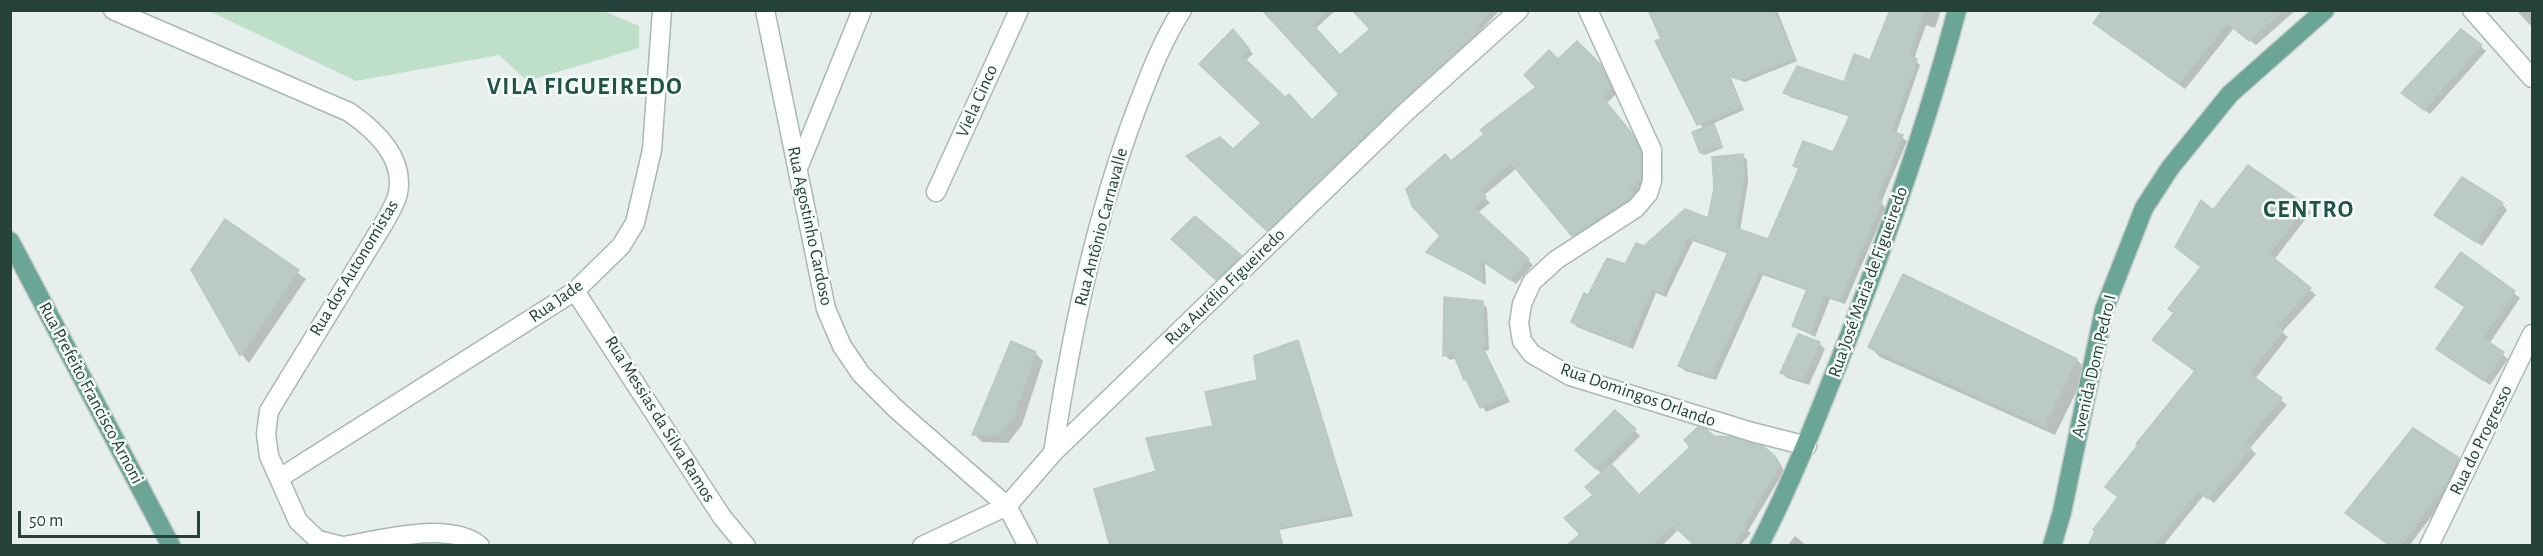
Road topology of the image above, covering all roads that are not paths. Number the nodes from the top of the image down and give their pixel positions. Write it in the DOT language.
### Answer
graph roads {
  1 [pos="113,10"];
  2 [pos="662,10"];
  3 [pos="765,10"];
  4 [pos="862,10"];
  5 [pos="1019,10"];
  6 [pos="1182,10"];
  7 [pos="1519,10"];
  8 [pos="1588,10"];
  9 [pos="1957,10"];
  10 [pos="2325,10"];
  11 [pos="2472,10"];
  12 [pos="2532,78"];
  13 [pos="798,168"];
  14 [pos="936,192"];
  15 [pos="10,241"];
  16 [pos="576,291"];
  17 [pos="2532,334"];
  18 [pos="1807,446"];
  19 [pos="1053,453"];
  20 [pos="281,477"];
  21 [pos="1007,506"];
  22 [pos="171,546"];
  23 [pos="343,546"];
  24 [pos="480,546"];
  25 [pos="746,546"];
  26 [pos="922,546"];
  27 [pos="1028,546"];
  28 [pos="1759,546"];
  29 [pos="2052,546"];
  30 [pos="2429,546"];
  1 -- 20 [label="street, Rua dos Autonomistas"];
  2 -- 16 [label="street, Rua Jade"];
  3 -- 13 [label="street, Rua Agostinho Cardoso"];
  4 -- 13 [label="street"];
  5 -- 14 [label="street, Viela Cinco"];
  6 -- 19 [label="street, Rua Antônio Carnavalle"];
  7 -- 19 [label="street, Rua Aurélio Figueiredo"];
  8 -- 18 [label="street, Rua Domingos Orlando"];
  9 -- 18 [label="main road, Rua José Maria de Figueiredo"];
  10 -- 29 [label="main road, Avenida Dom Pedro I"];
  11 -- 12 [label="street"];
  13 -- 21 [label="street, Rua Agostinho Cardoso"];
  15 -- 22 [label="main road, Rua Prefeito Francisco Arnoni"];
  16 -- 20 [label="street, Rua Jade"];
  16 -- 25 [label="street, Rua Messias da Silva Ramos"];
  17 -- 30 [label="street, Rua do Progresso"];
  18 -- 28 [label="main road, Rua José Maria de Figueiredo"];
  19 -- 21 [label="street, Rua Aurélio Figueiredo"];
  20 -- 23 [label="street, Rua dos Autonomistas"];
  21 -- 26 [label="street, Rua Aurélio Figueiredo"];
  21 -- 27 [label="street, Rua Agostinho Cardoso"];
  23 -- 24 [label="street, Rua dos Autonomistas"];
}
